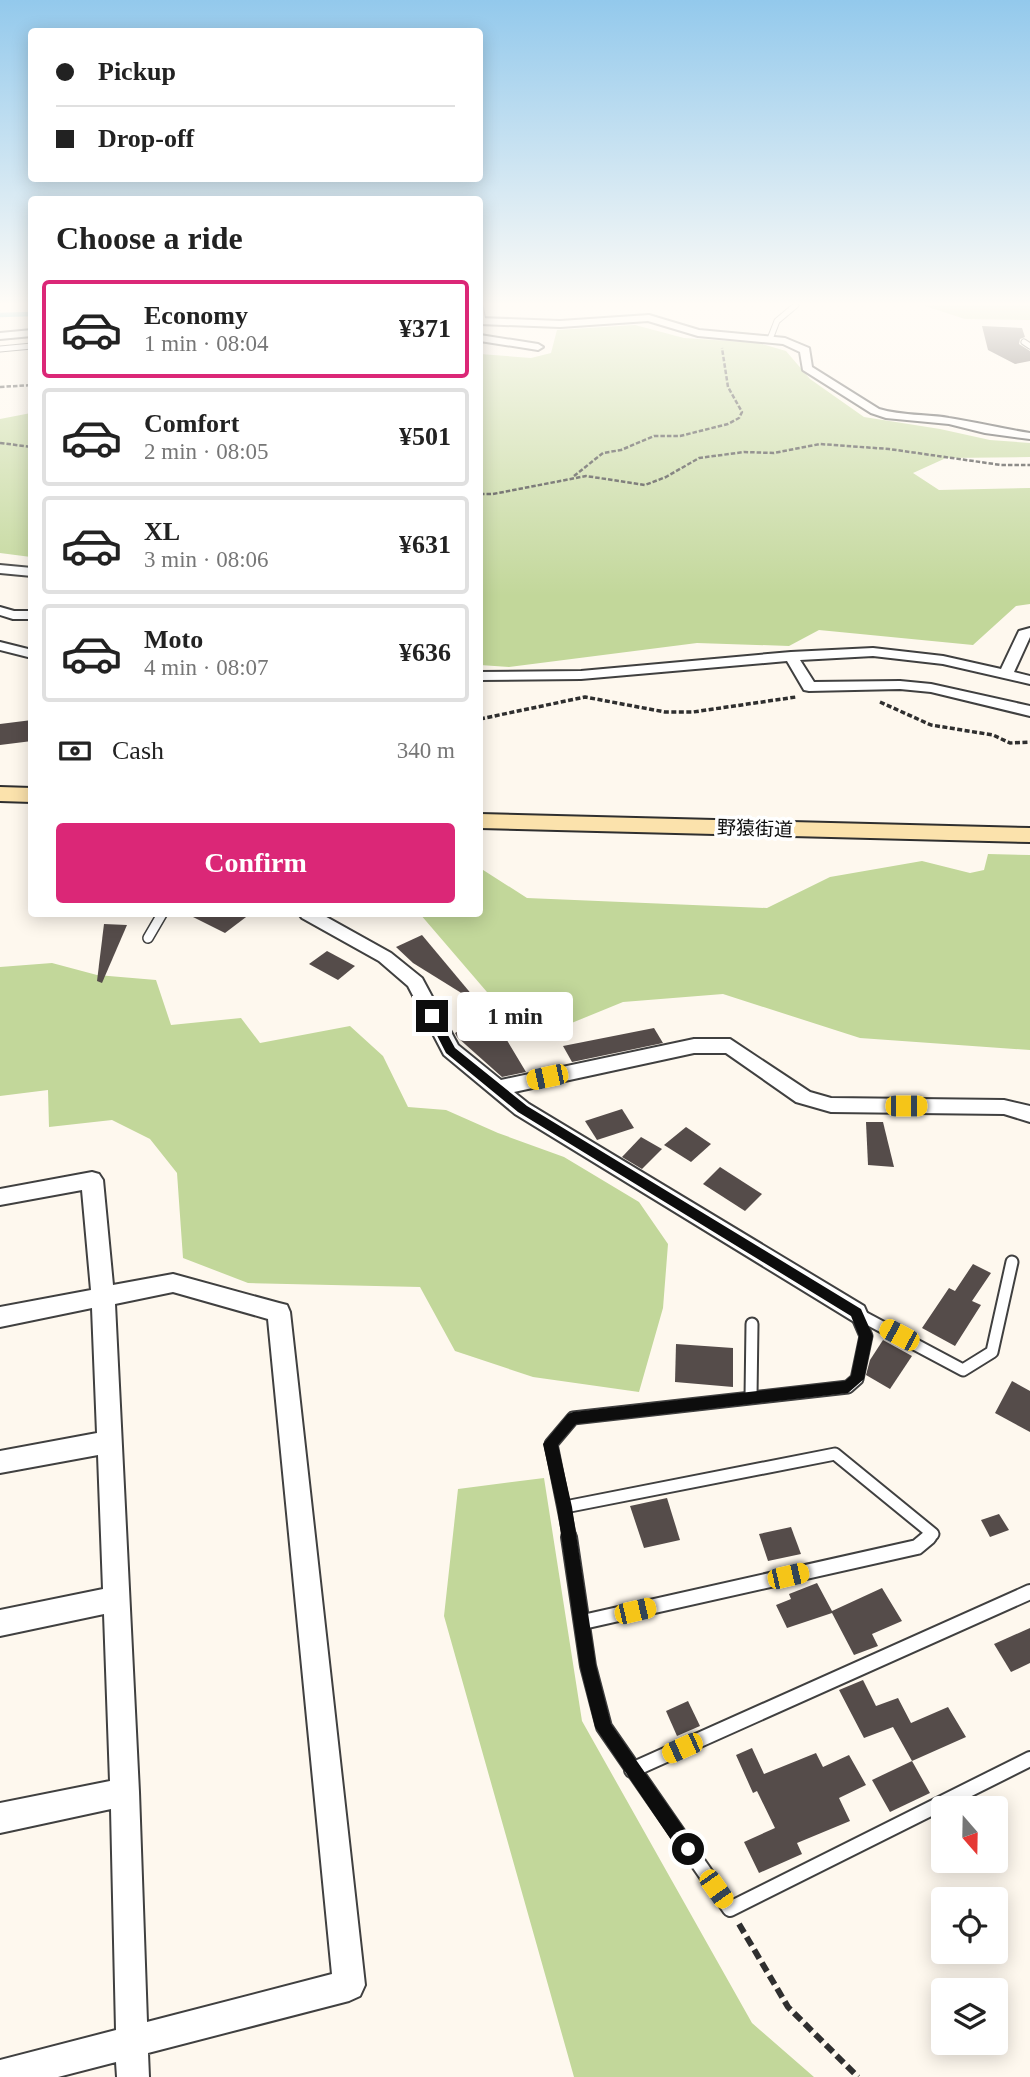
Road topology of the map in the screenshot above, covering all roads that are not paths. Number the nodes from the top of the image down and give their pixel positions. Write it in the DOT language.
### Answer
graph roads {
  1 [pos="861,402"];
  2 [pos="1030,436"];
  3 [pos="0,569"];
  4 [pos="28,572"];
  5 [pos="0,611"];
  6 [pos="28,614"];
  7 [pos="1030,632"];
  8 [pos="0,646"];
  9 [pos="28,653"];
  10 [pos="791,656"];
  11 [pos="1006,674"];
  12 [pos="483,676"];
  13 [pos="1030,680"];
  14 [pos="1030,711"];
  15 [pos="0,794"];
  16 [pos="28,795"];
  17 [pos="483,807"];
  18 [pos="0,809"];
  19 [pos="28,810"];
  20 [pos="483,821"];
  21 [pos="1030,821"];
  22 [pos="1030,835"];
  23 [pos="160,917"];
  24 [pos="313,917"];
  25 [pos="148,938"];
  26 [pos="498,1088"];
  27 [pos="1030,1114"];
  28 [pos="0,1197"];
  29 [pos="1012,1262"];
  30 [pos="103,1298"];
  31 [pos="856,1313"];
  32 [pos="0,1317"];
  33 [pos="752,1324"];
  34 [pos="751,1397"];
  35 [pos="110,1442"];
  36 [pos="0,1462"];
  37 [pos="565,1507"];
  38 [pos="1030,1592"];
  39 [pos="114,1599"];
  40 [pos="583,1622"];
  41 [pos="0,1623"];
  42 [pos="1030,1759"];
  43 [pos="632,1770"];
  44 [pos="125,1792"];
  45 [pos="0,1818"];
  46 [pos="132,2042"];
  47 [pos="0,2076"];
  48 [pos="133,2077"];
  1 -- 2 [label="street"];
  3 -- 4 [label="street"];
  5 -- 6 [label="street"];
  7 -- 11 [label="street"];
  8 -- 9 [label="street"];
  10 -- 11 [label="street"];
  10 -- 12 [label="street"];
  10 -- 14 [label="street"];
  11 -- 13 [label="street"];
  15 -- 16 [label="main road"];
  17 -- 21 [label="main road, 野猿街道"];
  18 -- 19 [label="main road"];
  20 -- 22 [label="main road, 野猿街道"];
  23 -- 25 [label="lane"];
  24 -- 26 [label="street"];
  26 -- 27 [label="street"];
  26 -- 31 [label="street"];
  28 -- 30 [label="street"];
  29 -- 31 [label="lane"];
  30 -- 32 [label="street"];
  30 -- 35 [label="street"];
  30 -- 46 [label="street"];
  31 -- 34 [label="lane"];
  33 -- 34 [label="lane"];
  34 -- 37 [label="lane"];
  35 -- 36 [label="street"];
  35 -- 39 [label="street"];
  37 -- 40 [label="lane"];
  37 -- 40 [label="lane"];
  38 -- 43 [label="lane"];
  39 -- 41 [label="street"];
  39 -- 44 [label="street"];
  40 -- 43 [label="lane"];
  42 -- 43 [label="lane"];
  44 -- 45 [label="street"];
  44 -- 46 [label="street"];
  46 -- 47 [label="street"];
  46 -- 48 [label="street"];
}
